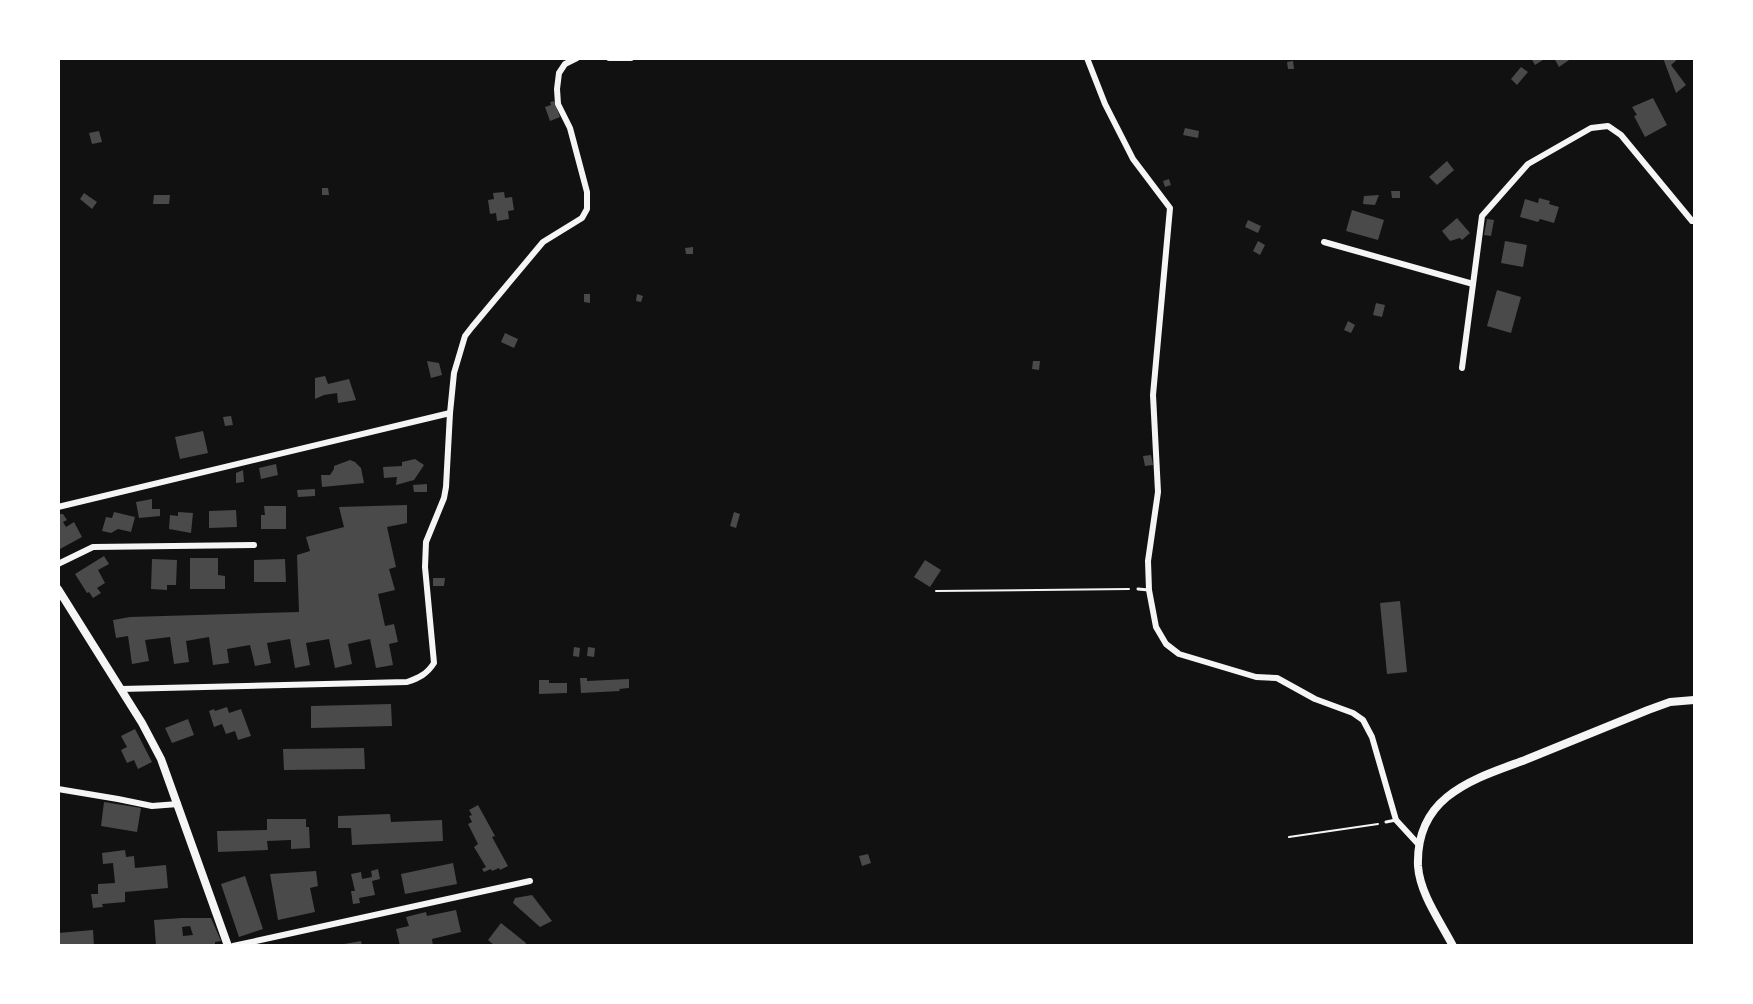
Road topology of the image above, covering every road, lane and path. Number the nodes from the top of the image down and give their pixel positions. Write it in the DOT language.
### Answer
graph roads {
  1 [pos="577,58"];
  2 [pos="609,58"];
  3 [pos="631,58"];
  4 [pos="1087,58"];
  5 [pos="1695,220"];
  6 [pos="1324,242"];
  7 [pos="1473,284"];
  8 [pos="1462,368"];
  9 [pos="450,413"];
  10 [pos="58,507"];
  11 [pos="254,545"];
  12 [pos="58,564"];
  13 [pos="58,589"];
  14 [pos="1138,589"];
  15 [pos="1149,590"];
  16 [pos="936,591"];
  17 [pos="121,689"];
  18 [pos="1695,700"];
  19 [pos="58,789"];
  20 [pos="178,804"];
  21 [pos="1396,820"];
  22 [pos="1386,822"];
  23 [pos="1289,837"];
  24 [pos="1419,845"];
  25 [pos="530,881"];
  26 [pos="228,945"];
  27 [pos="233,945"];
  28 [pos="1452,945"];
  1 -- 9 [label="street"];
  2 -- 3 [label="street"];
  4 -- 15 [label="street"];
  5 -- 7 [label="street"];
  6 -- 7 [label="street"];
  7 -- 8 [label="street"];
  9 -- 10 [label="street"];
  9 -- 17 [label="street"];
  11 -- 12 [label="street"];
  13 -- 17 [label="main road"];
  14 -- 15 [label="lane"];
  14 -- 16 [label="path"];
  15 -- 21 [label="street"];
  17 -- 20 [label="main road"];
  18 -- 24 [label="street"];
  19 -- 20 [label="street"];
  20 -- 26 [label="main road"];
  21 -- 22 [label="lane"];
  21 -- 24 [label="street"];
  22 -- 23 [label="path"];
  24 -- 28 [label="street"];
  25 -- 27 [label="street"];
}
